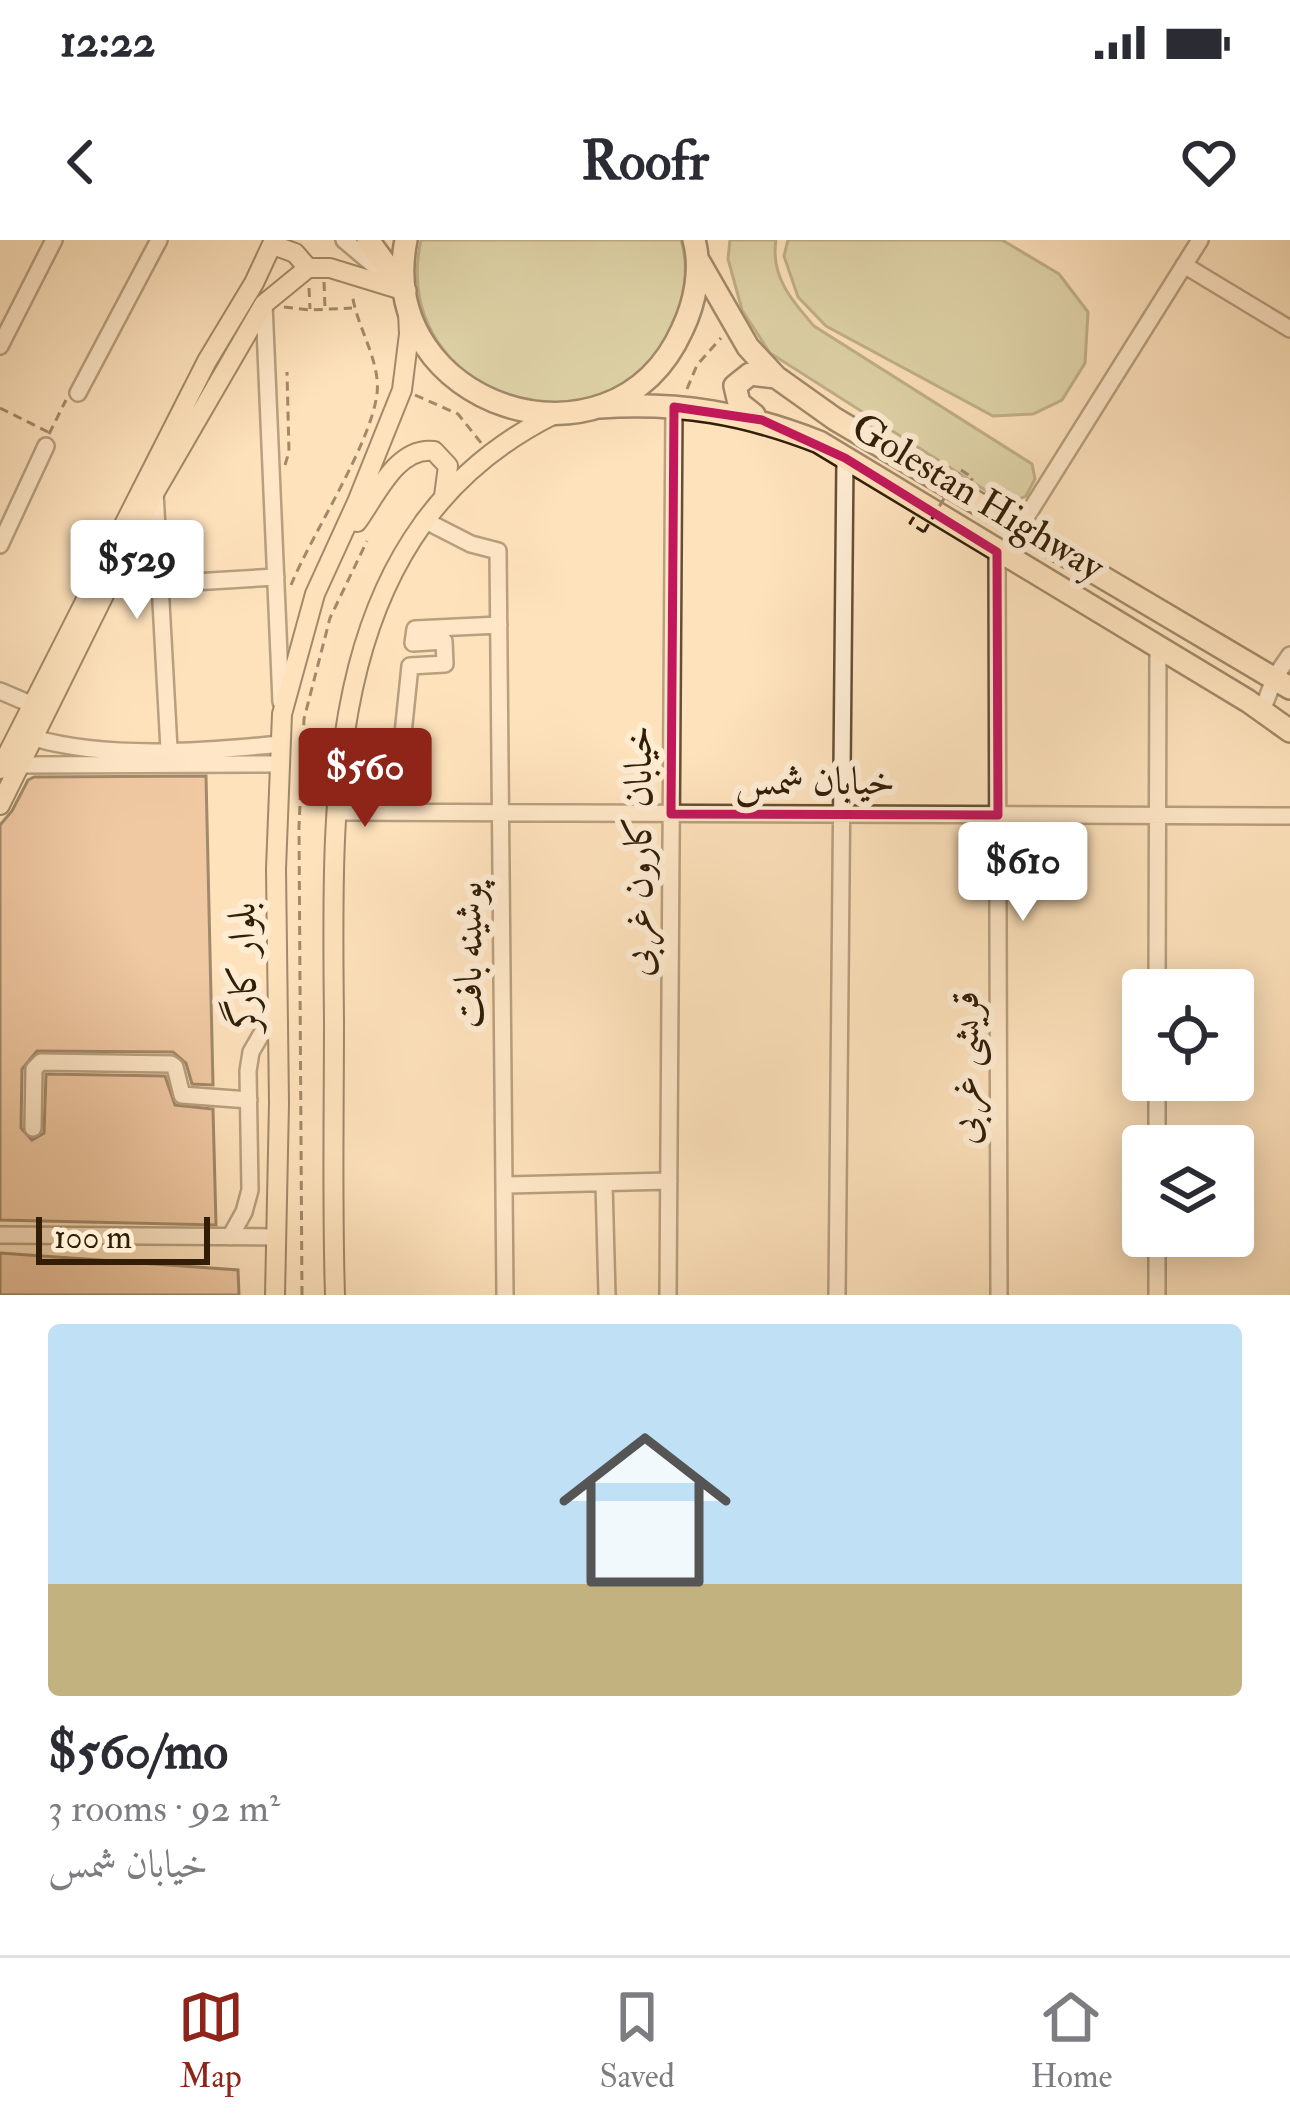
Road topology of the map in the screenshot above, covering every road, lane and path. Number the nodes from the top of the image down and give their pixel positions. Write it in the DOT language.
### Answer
graph roads {
  1 [pos="54,240"];
  2 [pos="159,240"];
  3 [pos="344,240"];
  4 [pos="368,240"];
  5 [pos="406,240"];
  6 [pos="1200,240"];
  7 [pos="273,242"];
  8 [pos="697,247"];
  9 [pos="1184,265"];
  10 [pos="316,268"];
  11 [pos="350,273"];
  12 [pos="406,296"];
  13 [pos="264,304"];
  14 [pos="354,308"];
  15 [pos="310,310"];
  16 [pos="325,310"];
  17 [pos="734,324"];
  18 [pos="1290,328"];
  19 [pos="0,346"];
  20 [pos="286,372"];
  21 [pos="776,377"];
  22 [pos="402,390"];
  23 [pos="78,393"];
  24 [pos="600,407"];
  25 [pos="0,408"];
  26 [pos="677,408"];
  27 [pos="551,416"];
  28 [pos="762,420"];
  29 [pos="48,439"];
  30 [pos="491,455"];
  31 [pos="845,458"];
  32 [pos="973,478"];
  33 [pos="285,479"];
  34 [pos="155,492"];
  35 [pos="444,496"];
  36 [pos="424,520"];
  37 [pos="910,523"];
  38 [pos="1020,527"];
  39 [pos="367,541"];
  40 [pos="0,545"];
  41 [pos="997,552"];
  42 [pos="334,554"];
  43 [pos="280,577"];
  44 [pos="160,584"];
  45 [pos="499,625"];
  46 [pos="1158,648"];
  47 [pos="1290,656"];
  48 [pos="1286,684"];
  49 [pos="0,691"];
  50 [pos="33,705"];
  51 [pos="1262,711"];
  52 [pos="282,714"];
  53 [pos="1290,731"];
  54 [pos="34,738"];
  55 [pos="169,749"];
  56 [pos="280,754"];
  57 [pos="20,765"];
  58 [pos="0,769"];
  59 [pos="0,805"];
  60 [pos="339,812"];
  61 [pos="370,812"];
  62 [pos="500,813"];
  63 [pos="671,814"];
  64 [pos="842,814"];
  65 [pos="998,815"];
  66 [pos="1157,816"];
  67 [pos="1290,816"];
  68 [pos="1157,969"];
  69 [pos="276,1009"];
  70 [pos="249,1100"];
  71 [pos="33,1128"];
  72 [pos="669,1181"];
  73 [pos="604,1183"];
  74 [pos="505,1185"];
  75 [pos="0,1235"];
  76 [pos="230,1237"];
  77 [pos="276,1237"];
  78 [pos="1157,1257"];
  79 [pos="274,1295"];
  80 [pos="302,1295"];
  81 [pos="335,1295"];
  82 [pos="505,1295"];
  83 [pos="607,1295"];
  84 [pos="668,1295"];
  85 [pos="837,1295"];
  86 [pos="999,1295"];
  87 [pos="1156,1295"];
  1 -- 19 [label="street"];
  2 -- 23 [label="street"];
  3 -- 12 [label="street"];
  4 -- 12 [label="highway"];
  5 -- 12 [label="highway"];
  6 -- 9 [label="street"];
  7 -- 10 [label="main road"];
  7 -- 50 [label="main road"];
  8 -- 17 [label="highway, Golestan Highway"];
  8 -- 24 [label="highway"];
  9 -- 18 [label="street"];
  9 -- 38 [label="street"];
  10 -- 11 [label="main road"];
  10 -- 13 [label="main road"];
  10 -- 15 [label="path"];
  10 -- 16 [label="path"];
  11 -- 12 [label="main road"];
  11 -- 14 [label="path"];
  12 -- 22 [label="main road, بلوار کارگر"];
  12 -- 27 [label="highway"];
  13 -- 15 [label="path"];
  13 -- 34 [label="main road"];
  13 -- 43 [label="street"];
  14 -- 16 [label="path"];
  14 -- 43 [label="path"];
  15 -- 16 [label="path"];
  17 -- 21 [label="highway, Golestan Highway"];
  17 -- 26 [label="path"];
  20 -- 33 [label="path"];
  21 -- 28 [label="highway"];
  21 -- 38 [label="highway, Golestan Highway"];
  22 -- 30 [label="path"];
  22 -- 42 [label="main road, بلوار کارگر"];
  23 -- 29 [label="path"];
  24 -- 26 [label="highway, Golestan Highway"];
  24 -- 27 [label="highway"];
  25 -- 29 [label="path"];
  26 -- 28 [label="highway, Golestan Highway"];
  26 -- 63 [label="street, خیابان کارون غربی"];
  27 -- 30 [label="main road"];
  28 -- 31 [label="highway, Golestan Highway"];
  29 -- 40 [label="street"];
  30 -- 35 [label="main road"];
  31 -- 41 [label="highway, Golestan Highway"];
  31 -- 64 [label="street"];
  32 -- 37 [label="path, bridge"];
  34 -- 44 [label="street"];
  34 -- 54 [label="main road"];
  35 -- 36 [label="main road"];
  35 -- 42 [label="main road"];
  36 -- 45 [label="street, پوشینه بافت"];
  36 -- 60 [label="main road"];
  38 -- 48 [label="highway, Golestan Highway"];
  39 -- 80 [label="path"];
  41 -- 46 [label="highway, Golestan Highway"];
  41 -- 65 [label="street, قریشی غربی"];
  42 -- 52 [label="main road, بلوار کارگر"];
  43 -- 44 [label="street"];
  43 -- 52 [label="street"];
  44 -- 55 [label="street"];
  45 -- 61 [label="street"];
  45 -- 62 [label="street, پوشینه بافت"];
  46 -- 51 [label="highway, Golestan Highway"];
  46 -- 66 [label="street"];
  47 -- 48 [label="street"];
  48 -- 51 [label="street"];
  49 -- 50 [label="street"];
  50 -- 58 [label="main road"];
  51 -- 53 [label="highway, Golestan Highway"];
  52 -- 56 [label="main road, بلوار کارگر"];
  54 -- 55 [label="street"];
  54 -- 57 [label="main road"];
  55 -- 56 [label="street"];
  56 -- 57 [label="street"];
  56 -- 69 [label="main road, بلوار کارگر"];
  57 -- 59 [label="main road"];
  60 -- 61 [label="street, خیابان شمس"];
  60 -- 81 [label="main road"];
  61 -- 62 [label="street, خیابان شمس"];
  62 -- 63 [label="street, خیابان شمس"];
  62 -- 74 [label="street, پوشینه بافت"];
  63 -- 64 [label="street, خیابان شمس"];
  63 -- 72 [label="street, خیابان کارون غربی"];
  64 -- 65 [label="street, خیابان شمس"];
  64 -- 85 [label="street"];
  65 -- 66 [label="street, خیابان شمس"];
  65 -- 86 [label="street, قریشی غربی"];
  66 -- 67 [label="street, خیابان شمس"];
  66 -- 68 [label="street"];
  69 -- 70 [label="street"];
  69 -- 77 [label="main road, بلوار کارگر"];
  70 -- 71 [label="street"];
  70 -- 76 [label="street"];
  72 -- 73 [label="street"];
  72 -- 84 [label="street, خیابان کارون غربی"];
  73 -- 74 [label="street"];
  73 -- 83 [label="street"];
  74 -- 82 [label="street, پوشینه بافت"];
  75 -- 76 [label="street"];
  76 -- 77 [label="street"];
  77 -- 79 [label="main road, بلوار کارگر"];
  78 -- 87 [label="street"];
}
